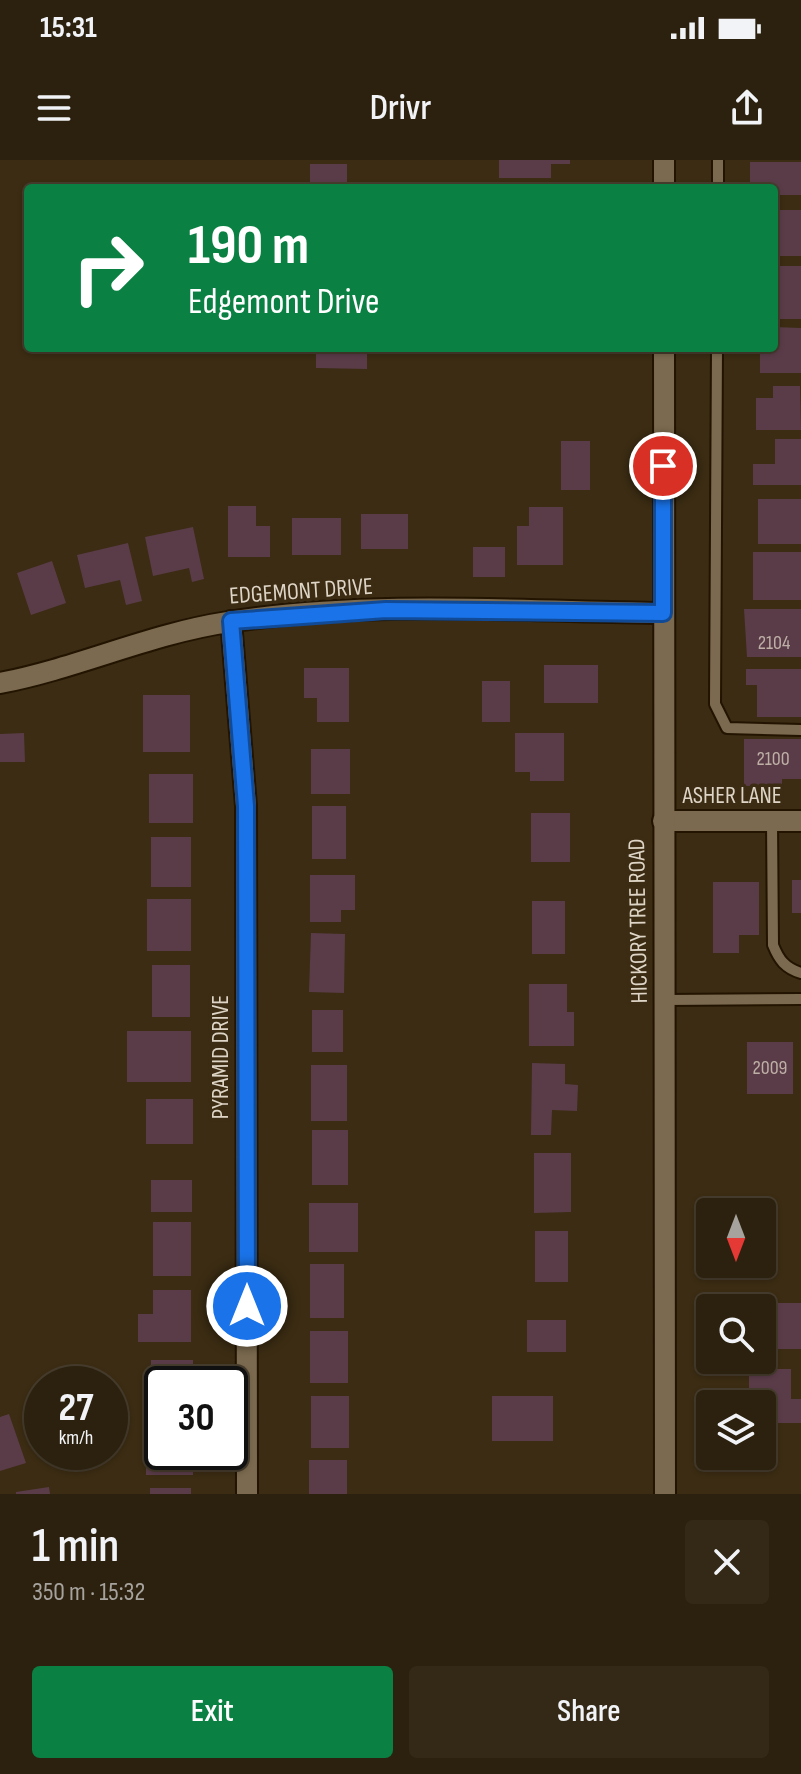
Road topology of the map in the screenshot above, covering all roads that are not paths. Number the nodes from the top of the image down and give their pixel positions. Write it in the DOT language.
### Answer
graph roads {
  1 [pos="664,160"];
  2 [pos="718,160"];
  3 [pos="664,184"];
  4 [pos="718,184"];
  5 [pos="664,352"];
  6 [pos="717,352"];
  7 [pos="663,613"];
  8 [pos="231,621"];
  9 [pos="0,683"];
  10 [pos="801,730"];
  11 [pos="663,821"];
  12 [pos="801,821"];
  13 [pos="772,822"];
  14 [pos="801,973"];
  15 [pos="801,999"];
  16 [pos="666,1000"];
  17 [pos="247,1494"];
  18 [pos="665,1494"];
  1 -- 3 [label="street"];
  2 -- 4 [label="lane"];
  5 -- 7 [label="street, HICKORY TREE ROAD"];
  6 -- 10 [label="lane"];
  7 -- 8 [label="street, EDGEMONT DRIVE"];
  7 -- 11 [label="street, HICKORY TREE ROAD"];
  8 -- 9 [label="street, EDGEMONT DRIVE"];
  8 -- 17 [label="street, PYRAMID DRIVE"];
  11 -- 13 [label="street, ASHER LANE"];
  11 -- 16 [label="street, HICKORY TREE ROAD"];
  12 -- 13 [label="street, ASHER LANE"];
  13 -- 14 [label="lane"];
  15 -- 16 [label="lane"];
  16 -- 18 [label="street, HICKORY TREE ROAD"];
}
